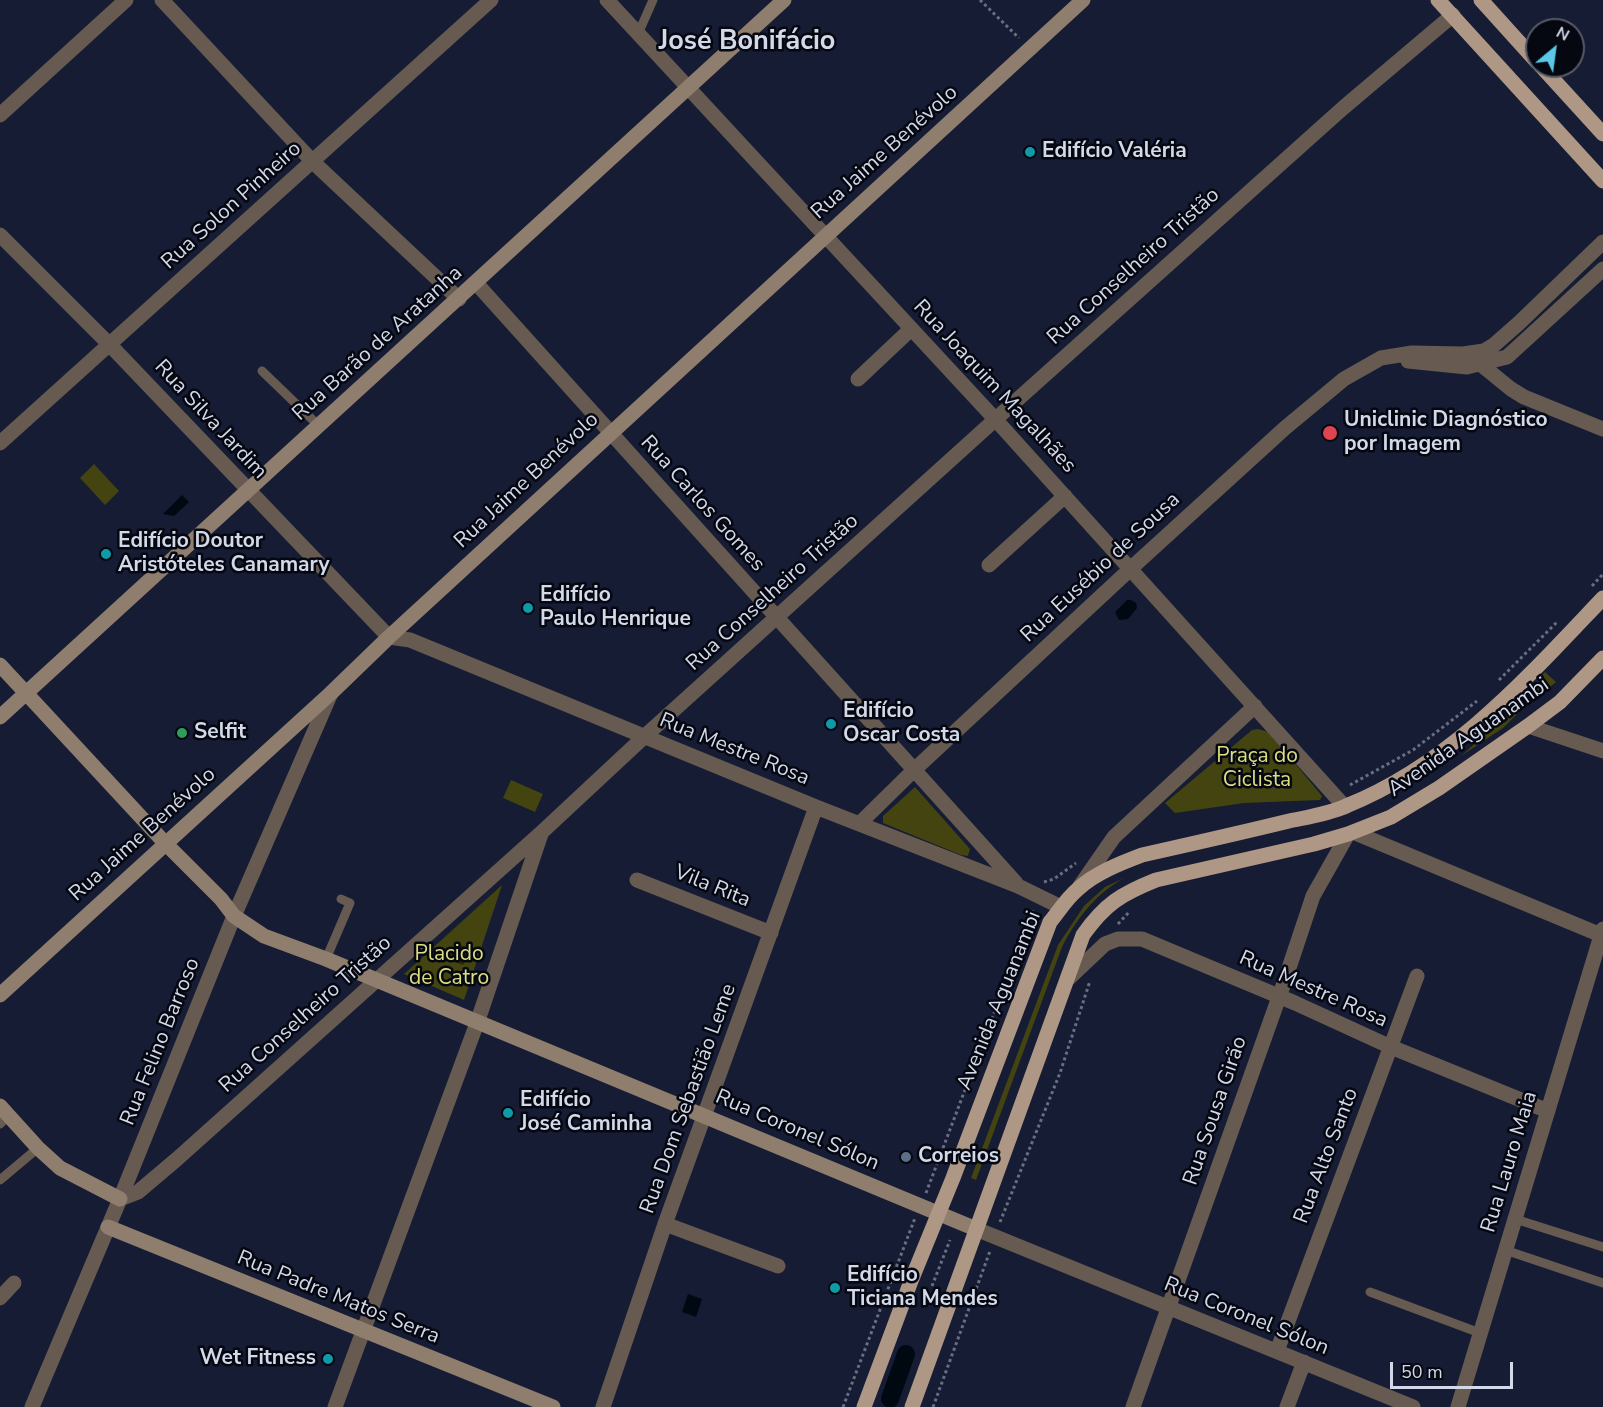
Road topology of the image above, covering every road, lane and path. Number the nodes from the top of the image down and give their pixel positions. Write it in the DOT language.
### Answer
graph roads {
  1 [pos="126,0"];
  2 [pos="162,0"];
  3 [pos="491,0"];
  4 [pos="607,0"];
  5 [pos="653,0"];
  6 [pos="784,0"];
  7 [pos="980,0"];
  8 [pos="1083,0"];
  9 [pos="1438,0"];
  10 [pos="1480,0"];
  11 [pos="1453,15"];
  12 [pos="638,34"];
  13 [pos="1030,48"];
  14 [pos="1525,49"];
  15 [pos="1552,78"];
  16 [pos="688,88"];
  17 [pos="0,115"];
  18 [pos="1603,134"];
  19 [pos="313,162"];
  20 [pos="1603,181"];
  21 [pos="0,235"];
  22 [pos="825,235"];
  23 [pos="1603,242"];
  24 [pos="1603,269"];
  25 [pos="476,283"];
  26 [pos="459,299"];
  27 [pos="1538,304"];
  28 [pos="1552,317"];
  29 [pos="911,328"];
  30 [pos="110,345"];
  31 [pos="1381,358"];
  32 [pos="1479,363"];
  33 [pos="262,371"];
  34 [pos="858,379"];
  35 [pos="995,419"];
  36 [pos="319,426"];
  37 [pos="1603,429"];
  38 [pos="610,434"];
  39 [pos="0,443"];
  40 [pos="248,491"];
  41 [pos="1065,496"];
  42 [pos="989,566"];
  43 [pos="1130,569"];
  44 [pos="1603,574"];
  45 [pos="1588,590"];
  46 [pos="1603,598"];
  47 [pos="1564,614"];
  48 [pos="777,618"];
  49 [pos="388,637"];
  50 [pos="1603,658"];
  51 [pos="0,665"];
  52 [pos="1497,682"];
  53 [pos="27,693"];
  54 [pos="331,693"];
  55 [pos="1483,696"];
  56 [pos="1255,706"];
  57 [pos="0,717"];
  58 [pos="1528,726"];
  59 [pos="645,736"];
  60 [pos="1603,751"];
  61 [pos="914,770"];
  62 [pos="1342,790"];
  63 [pos="816,807"];
  64 [pos="1345,807"];
  65 [pos="860,823"];
  66 [pos="542,832"];
  67 [pos="1351,833"];
  68 [pos="165,843"];
  69 [pos="1077,861"];
  70 [pos="638,880"];
  71 [pos="1044,880"];
  72 [pos="1018,886"];
  73 [pos="1080,886"];
  74 [pos="341,899"];
  75 [pos="1061,908"];
  76 [pos="234,916"];
  77 [pos="1030,916"];
  78 [pos="1602,932"];
  79 [pos="771,933"];
  80 [pos="326,959"];
  81 [pos="1417,976"];
  82 [pos="1069,978"];
  83 [pos="376,980"];
  84 [pos="1089,983"];
  85 [pos="0,995"];
  86 [pos="1279,997"];
  87 [pos="477,1023"];
  88 [pos="1391,1047"];
  89 [pos="1548,1112"];
  90 [pos="3,1115"];
  91 [pos="706,1115"];
  92 [pos="38,1148"];
  93 [pos="932,1177"];
  94 [pos="0,1180"];
  95 [pos="120,1199"];
  96 [pos="938,1213"];
  97 [pos="915,1218"];
  98 [pos="1515,1219"];
  99 [pos="665,1224"];
  100 [pos="999,1225"];
  101 [pos="108,1227"];
  102 [pos="976,1229"];
  103 [pos="950,1240"];
  104 [pos="991,1247"];
  105 [pos="1603,1247"];
  106 [pos="1505,1250"];
  107 [pos="778,1266"];
  108 [pos="1603,1282"];
  109 [pos="14,1283"];
  110 [pos="932,1286"];
  111 [pos="1370,1292"];
  112 [pos="0,1298"];
  113 [pos="1169,1309"];
  114 [pos="363,1331"];
  115 [pos="1480,1334"];
  116 [pos="1276,1351"];
  117 [pos="1304,1362"];
  118 [pos="32,1407"];
  119 [pos="335,1407"];
  120 [pos="553,1407"];
  121 [pos="603,1407"];
  122 [pos="843,1407"];
  123 [pos="864,1407"];
  124 [pos="912,1407"];
  125 [pos="933,1407"];
  126 [pos="1133,1407"];
  127 [pos="1287,1407"];
  128 [pos="1413,1407"];
  129 [pos="1458,1407"];
  1 -- 17 [label="street"];
  2 -- 19 [label="street"];
  3 -- 19 [label="street, Rua Solon Pinheiro"];
  4 -- 12 [label="street, Rua Joaquim Magalhães"];
  5 -- 12 [label="lane"];
  6 -- 16 [label="street, Rua Barão de Aratanha"];
  7 -- 13 [label="path"];
  8 -- 13 [label="street, Rua Jaime Benévolo"];
  9 -- 11 [label="main road"];
  10 -- 14 [label="main road"];
  11 -- 20 [label="main road"];
  11 -- 35 [label="street, Rua Conselheiro Tristão"];
  12 -- 16 [label="street, Rua Joaquim Magalhães"];
  13 -- 22 [label="street, Rua Jaime Benévolo"];
  15 -- 18 [label="main road"];
  16 -- 22 [label="street, Rua Joaquim Magalhães"];
  16 -- 25 [label="street, Rua Barão de Aratanha"];
  19 -- 26 [label="street"];
  19 -- 30 [label="street, Rua Solon Pinheiro"];
  21 -- 30 [label="street, Rua Silva Jardim"];
  22 -- 29 [label="street, Rua Joaquim Magalhães"];
  22 -- 38 [label="street, Rua Jaime Benévolo"];
  23 -- 27 [label="street, Rua Eusébio de Sousa"];
  24 -- 28 [label="street"];
  25 -- 26 [label="street, Rua Barão de Aratanha"];
  25 -- 38 [label="street, Rua Carlos Gomes"];
  26 -- 36 [label="street, Rua Barão de Aratanha"];
  27 -- 28 [label="street"];
  27 -- 31 [label="street, Rua Eusébio de Sousa"];
  28 -- 32 [label="street"];
  29 -- 34 [label="street"];
  29 -- 35 [label="street, Rua Joaquim Magalhães"];
  30 -- 39 [label="street, Rua Solon Pinheiro"];
  30 -- 40 [label="street, Rua Silva Jardim"];
  31 -- 32 [label="street"];
  31 -- 43 [label="street, Rua Eusébio de Sousa"];
  32 -- 37 [label="street"];
  33 -- 36 [label="lane"];
  35 -- 41 [label="street, Rua Joaquim Magalhães"];
  35 -- 48 [label="street, Rua Conselheiro Tristão"];
  36 -- 40 [label="street, Rua Barão de Aratanha"];
  38 -- 48 [label="street, Rua Carlos Gomes"];
  38 -- 49 [label="street, Rua Jaime Benévolo"];
  40 -- 49 [label="street, Rua Silva Jardim"];
  40 -- 53 [label="street, Rua Barão de Aratanha"];
  41 -- 42 [label="street"];
  41 -- 43 [label="street, Rua Joaquim Magalhães"];
  43 -- 56 [label="street, Rua Joaquim Magalhães"];
  43 -- 61 [label="street, Rua Eusébio de Sousa"];
  44 -- 45 [label="path"];
  46 -- 64 [label="main road, Avenida Aguanambi"];
  47 -- 52 [label="path, Avenida Aguanambi"];
  48 -- 59 [label="street, Rua Conselheiro Tristão"];
  48 -- 61 [label="street, Rua Carlos Gomes"];
  49 -- 54 [label="street, Rua Jaime Benévolo"];
  49 -- 59 [label="street, Rua Mestre Rosa"];
  50 -- 58 [label="main road, Avenida Aguanambi"];
  51 -- 53 [label="street, Rua Coronel Sólon"];
  53 -- 57 [label="street, Rua Barão de Aratanha"];
  53 -- 68 [label="street, Rua Coronel Sólon"];
  54 -- 68 [label="street, Rua Jaime Benévolo"];
  54 -- 76 [label="street, Rua Felino Barroso"];
  55 -- 62 [label="path, Avenida Aguanambi"];
  56 -- 64 [label="street, Rua Joaquim Magalhães"];
  56 -- 73 [label="street"];
  58 -- 60 [label="street"];
  58 -- 67 [label="main road, Avenida Aguanambi"];
  59 -- 63 [label="street, Rua Mestre Rosa"];
  59 -- 66 [label="street, Rua Conselheiro Tristão"];
  61 -- 65 [label="street, Rua Eusébio de Sousa"];
  61 -- 72 [label="street, Rua Carlos Gomes"];
  63 -- 65 [label="street, Rua Mestre Rosa"];
  63 -- 79 [label="street, Rua Dom Sebastião Leme"];
  64 -- 73 [label="main road, Avenida Aguanambi"];
  65 -- 72 [label="street, Rua Mestre Rosa"];
  66 -- 83 [label="street, Rua Conselheiro Tristão"];
  66 -- 87 [label="street"];
  67 -- 78 [label="street"];
  67 -- 82 [label="main road, Avenida Aguanambi"];
  67 -- 86 [label="street, Rua Sousa Girão"];
  68 -- 76 [label="street, Rua Coronel Sólon"];
  68 -- 85 [label="street, Rua Jaime Benévolo"];
  69 -- 71 [label="path"];
  70 -- 79 [label="street, Vila Rita"];
  72 -- 75 [label="street, Rua Mestre Rosa"];
  73 -- 75 [label="main road, Avenida Aguanambi"];
  74 -- 80 [label="lane"];
  75 -- 96 [label="main road, Avenida Aguanambi"];
  76 -- 80 [label="street, Rua Coronel Sólon"];
  76 -- 95 [label="street, Rua Felino Barroso"];
  77 -- 93 [label="path"];
  78 -- 89 [label="street, Rua Lauro Maia"];
  79 -- 91 [label="street, Rua Dom Sebastião Leme"];
  80 -- 83 [label="street, Rua Coronel Sólon"];
  81 -- 88 [label="street, Rua Alto Santo"];
  82 -- 86 [label="street, Rua Mestre Rosa"];
  82 -- 102 [label="main road, Avenida Aguanambi"];
  83 -- 87 [label="street, Rua Coronel Sólon"];
  83 -- 95 [label="street, Rua Conselheiro Tristão"];
  84 -- 100 [label="path"];
  86 -- 88 [label="street, Rua Mestre Rosa"];
  86 -- 113 [label="street, Rua Sousa Girão"];
  87 -- 91 [label="street, Rua Coronel Sólon"];
  87 -- 114 [label="street"];
  88 -- 89 [label="street, Rua Mestre Rosa"];
  88 -- 116 [label="street, Rua Alto Santo"];
  89 -- 98 [label="street, Rua Lauro Maia"];
  90 -- 92 [label="street"];
  91 -- 96 [label="street, Rua Coronel Sólon"];
  91 -- 99 [label="street, Rua Dom Sebastião Leme"];
  92 -- 94 [label="lane"];
  92 -- 95 [label="street"];
  95 -- 101 [label="street, Rua Felino Barroso"];
  96 -- 102 [label="street, Rua Coronel Sólon"];
  96 -- 123 [label="main road, Avenida Aguanambi"];
  97 -- 122 [label="path"];
  98 -- 105 [label="lane"];
  98 -- 106 [label="street, Rua Lauro Maia"];
  99 -- 107 [label="street"];
  99 -- 121 [label="street, Rua Dom Sebastião Leme"];
  101 -- 114 [label="street, Rua Padre Matos Serra"];
  101 -- 118 [label="street, Rua Felino Barroso"];
  102 -- 113 [label="street, Rua Coronel Sólon"];
  102 -- 124 [label="main road, Avenida Aguanambi"];
  103 -- 110 [label="path"];
  104 -- 125 [label="path"];
  106 -- 108 [label="lane"];
  106 -- 115 [label="street, Rua Lauro Maia"];
  109 -- 112 [label="street"];
  111 -- 115 [label="lane"];
  113 -- 116 [label="street, Rua Coronel Sólon"];
  113 -- 126 [label="street, Rua Sousa Girão"];
  114 -- 119 [label="street"];
  114 -- 120 [label="street, Rua Padre Matos Serra"];
  115 -- 129 [label="street, Rua Lauro Maia"];
  116 -- 117 [label="street, Rua Coronel Sólon"];
  117 -- 127 [label="street"];
  117 -- 128 [label="street, Rua Coronel Sólon"];
}
